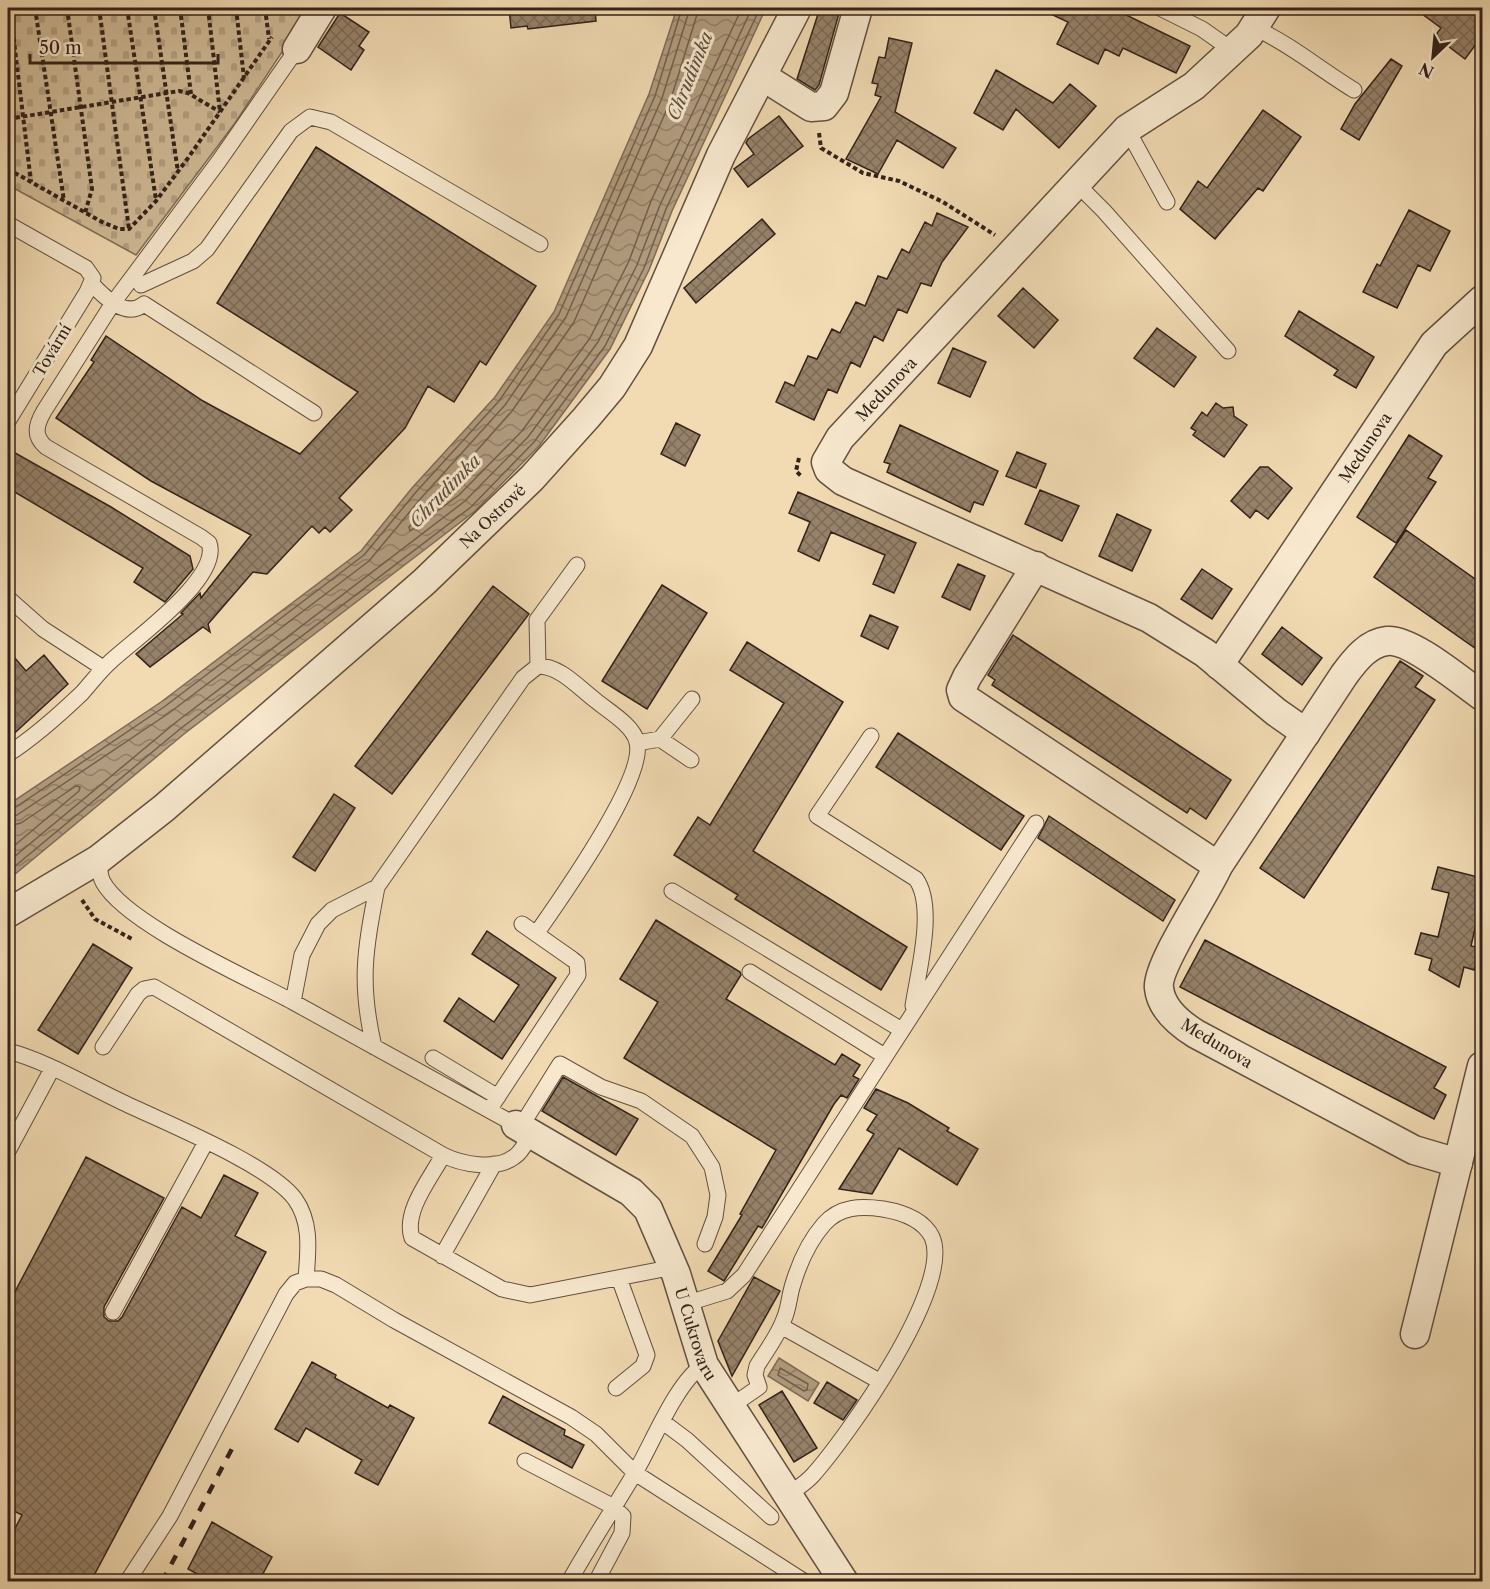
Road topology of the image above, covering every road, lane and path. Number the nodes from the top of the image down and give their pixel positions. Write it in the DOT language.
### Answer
graph roads {
  1 [pos="10,8"];
  2 [pos="35,8"];
  3 [pos="67,8"];
  4 [pos="99,8"];
  5 [pos="127,8"];
  6 [pos="154,8"];
  7 [pos="180,8"];
  8 [pos="208,8"];
  9 [pos="236,8"];
  10 [pos="265,8"];
  11 [pos="322,8"];
  12 [pos="797,8"];
  13 [pos="858,8"];
  14 [pos="1160,8"];
  15 [pos="1260,18"];
  16 [pos="269,41"];
  17 [pos="286,41"];
  18 [pos="1232,50"];
  19 [pos="762,76"];
  20 [pos="244,78"];
  21 [pos="1354,90"];
  22 [pos="166,93"];
  23 [pos="191,94"];
  24 [pos="140,98"];
  25 [pos="112,102"];
  26 [pos="81,107"];
  27 [pos="818,108"];
  28 [pos="51,112"];
  29 [pos="220,112"];
  30 [pos="23,117"];
  31 [pos="8,119"];
  32 [pos="1127,129"];
  33 [pos="8,169"];
  34 [pos="178,172"];
  35 [pos="32,183"];
  36 [pos="1076,183"];
  37 [pos="64,201"];
  38 [pos="156,201"];
  39 [pos="1167,202"];
  40 [pos="85,213"];
  41 [pos="8,224"];
  42 [pos="129,229"];
  43 [pos="540,244"];
  44 [pos="1016,248"];
  45 [pos="93,281"];
  46 [pos="136,282"];
  47 [pos="1482,300"];
  48 [pos="113,303"];
  49 [pos="144,304"];
  50 [pos="1228,351"];
  51 [pos="314,413"];
  52 [pos="8,421"];
  53 [pos="802,454"];
  54 [pos="807,480"];
  55 [pos="577,565"];
  56 [pos="1036,566"];
  57 [pos="8,598"];
  58 [pos="1219,665"];
  59 [pos="538,666"];
  60 [pos="103,668"];
  61 [pos="1482,696"];
  62 [pos="692,699"];
  63 [pos="1306,734"];
  64 [pos="871,736"];
  65 [pos="660,739"];
  66 [pos="637,743"];
  67 [pos="8,754"];
  68 [pos="691,760"];
  69 [pos="1036,823"];
  70 [pos="99,859"];
  71 [pos="1218,866"];
  72 [pos="377,887"];
  73 [pos="672,891"];
  74 [pos="8,913"];
  75 [pos="522,924"];
  76 [pos="536,934"];
  77 [pos="750,972"];
  78 [pos="293,1002"];
  79 [pos="912,1012"];
  80 [pos="900,1029"];
  81 [pos="103,1047"];
  82 [pos="374,1047"];
  83 [pos="8,1051"];
  84 [pos="883,1055"];
  85 [pos="433,1058"];
  86 [pos="1482,1066"];
  87 [pos="52,1069"];
  88 [pos="494,1104"];
  89 [pos="522,1129"];
  90 [pos="206,1142"];
  91 [pos="8,1151"];
  92 [pos="443,1155"];
  93 [pos="1458,1163"];
  94 [pos="494,1164"];
  95 [pos="705,1244"];
  96 [pos="442,1256"];
  97 [pos="674,1267"];
  98 [pos="619,1278"];
  99 [pos="306,1279"];
  100 [pos="685,1304"];
  101 [pos="112,1312"];
  102 [pos="781,1326"];
  103 [pos="1414,1334"];
  104 [pos="704,1365"];
  105 [pos="879,1382"];
  106 [pos="616,1388"];
  107 [pos="730,1407"];
  108 [pos="663,1422"];
  109 [pos="525,1461"];
  110 [pos="635,1473"];
  111 [pos="788,1495"];
  112 [pos="612,1506"];
  113 [pos="771,1517"];
  114 [pos="127,1581"];
  115 [pos="569,1581"];
  116 [pos="596,1581"];
  117 [pos="805,1581"];
  118 [pos="844,1581"];
  1 -- 30 [label="path"];
  2 -- 28 [label="path"];
  3 -- 26 [label="path"];
  4 -- 25 [label="path"];
  5 -- 24 [label="path"];
  6 -- 22 [label="path"];
  7 -- 23 [label="path"];
  8 -- 29 [label="path"];
  9 -- 20 [label="path"];
  10 -- 16 [label="path"];
  11 -- 17 [label="street"];
  12 -- 19 [label="street, Na Ostrově"];
  13 -- 27 [label="street"];
  14 -- 18 [label="lane"];
  15 -- 18 [label="street, Medunova"];
  15 -- 21 [label="lane"];
  16 -- 17 [label="path"];
  16 -- 20 [label="path"];
  17 -- 46 [label="lane"];
  18 -- 32 [label="street, Medunova"];
  19 -- 27 [label="street"];
  19 -- 70 [label="street, Na Ostrově"];
  20 -- 29 [label="path"];
  22 -- 23 [label="path"];
  22 -- 24 [label="path"];
  22 -- 34 [label="path"];
  23 -- 29 [label="path"];
  24 -- 25 [label="path"];
  24 -- 38 [label="path"];
  25 -- 26 [label="path"];
  25 -- 42 [label="path"];
  26 -- 28 [label="path"];
  26 -- 40 [label="path"];
  27 -- 44 [label="path"];
  28 -- 30 [label="path"];
  28 -- 37 [label="path"];
  29 -- 34 [label="path"];
  30 -- 31 [label="path"];
  30 -- 35 [label="path"];
  32 -- 36 [label="street, Medunova"];
  32 -- 39 [label="lane"];
  33 -- 35 [label="path"];
  34 -- 38 [label="path"];
  35 -- 37 [label="path"];
  36 -- 44 [label="street, Medunova"];
  36 -- 50 [label="lane"];
  37 -- 40 [label="path"];
  38 -- 42 [label="path"];
  40 -- 42 [label="path"];
  41 -- 45 [label="lane"];
  43 -- 46 [label="lane"];
  44 -- 56 [label="street, Medunova"];
  45 -- 48 [label="lane"];
  45 -- 52 [label="lane, Tovární"];
  46 -- 48 [label="lane"];
  46 -- 49 [label="lane"];
  47 -- 58 [label="street, Medunova"];
  48 -- 49 [label="lane"];
  48 -- 60 [label="lane"];
  49 -- 51 [label="lane"];
  53 -- 54 [label="path"];
  55 -- 59 [label="lane"];
  56 -- 58 [label="street, Medunova"];
  56 -- 71 [label="street"];
  57 -- 60 [label="lane"];
  58 -- 63 [label="street, Medunova"];
  59 -- 66 [label="lane"];
  59 -- 72 [label="lane"];
  60 -- 67 [label="lane"];
  61 -- 63 [label="street, Medunova"];
  62 -- 65 [label="lane"];
  63 -- 71 [label="street, Medunova"];
  64 -- 79 [label="lane"];
  65 -- 66 [label="lane"];
  65 -- 68 [label="lane"];
  66 -- 76 [label="lane"];
  69 -- 79 [label="lane"];
  70 -- 74 [label="street, Na Ostrově"];
  70 -- 78 [label="lane"];
  71 -- 93 [label="street, Medunova"];
  72 -- 78 [label="lane"];
  72 -- 82 [label="lane"];
  73 -- 80 [label="lane"];
  75 -- 76 [label="lane"];
  76 -- 88 [label="lane"];
  77 -- 84 [label="lane"];
  78 -- 82 [label="lane"];
  79 -- 80 [label="lane"];
  80 -- 84 [label="lane"];
  81 -- 92 [label="lane"];
  82 -- 88 [label="lane"];
  83 -- 87 [label="lane"];
  84 -- 100 [label="lane"];
  85 -- 88 [label="lane"];
  86 -- 93 [label="street"];
  87 -- 90 [label="lane"];
  87 -- 91 [label="lane"];
  88 -- 89 [label="lane"];
  89 -- 94 [label="lane"];
  89 -- 95 [label="lane"];
  89 -- 97 [label="street, U Cukrovaru"];
  90 -- 99 [label="lane"];
  90 -- 101 [label="lane"];
  92 -- 94 [label="lane"];
  92 -- 96 [label="lane"];
  93 -- 103 [label="street"];
  94 -- 96 [label="lane"];
  96 -- 98 [label="lane"];
  97 -- 98 [label="lane"];
  97 -- 100 [label="street, U Cukrovaru"];
  98 -- 106 [label="lane"];
  99 -- 110 [label="lane"];
  99 -- 114 [label="lane"];
  100 -- 104 [label="street, U Cukrovaru"];
  102 -- 105 [label="lane"];
  102 -- 105 [label="lane"];
  102 -- 107 [label="lane"];
  104 -- 107 [label="street, U Cukrovaru"];
  104 -- 108 [label="lane"];
  105 -- 111 [label="lane"];
  107 -- 111 [label="street, U Cukrovaru"];
  108 -- 110 [label="lane"];
  108 -- 113 [label="lane"];
  109 -- 112 [label="lane"];
  110 -- 112 [label="lane"];
  110 -- 117 [label="lane"];
  111 -- 118 [label="street, U Cukrovaru"];
  112 -- 115 [label="lane"];
  112 -- 116 [label="lane"];
}
